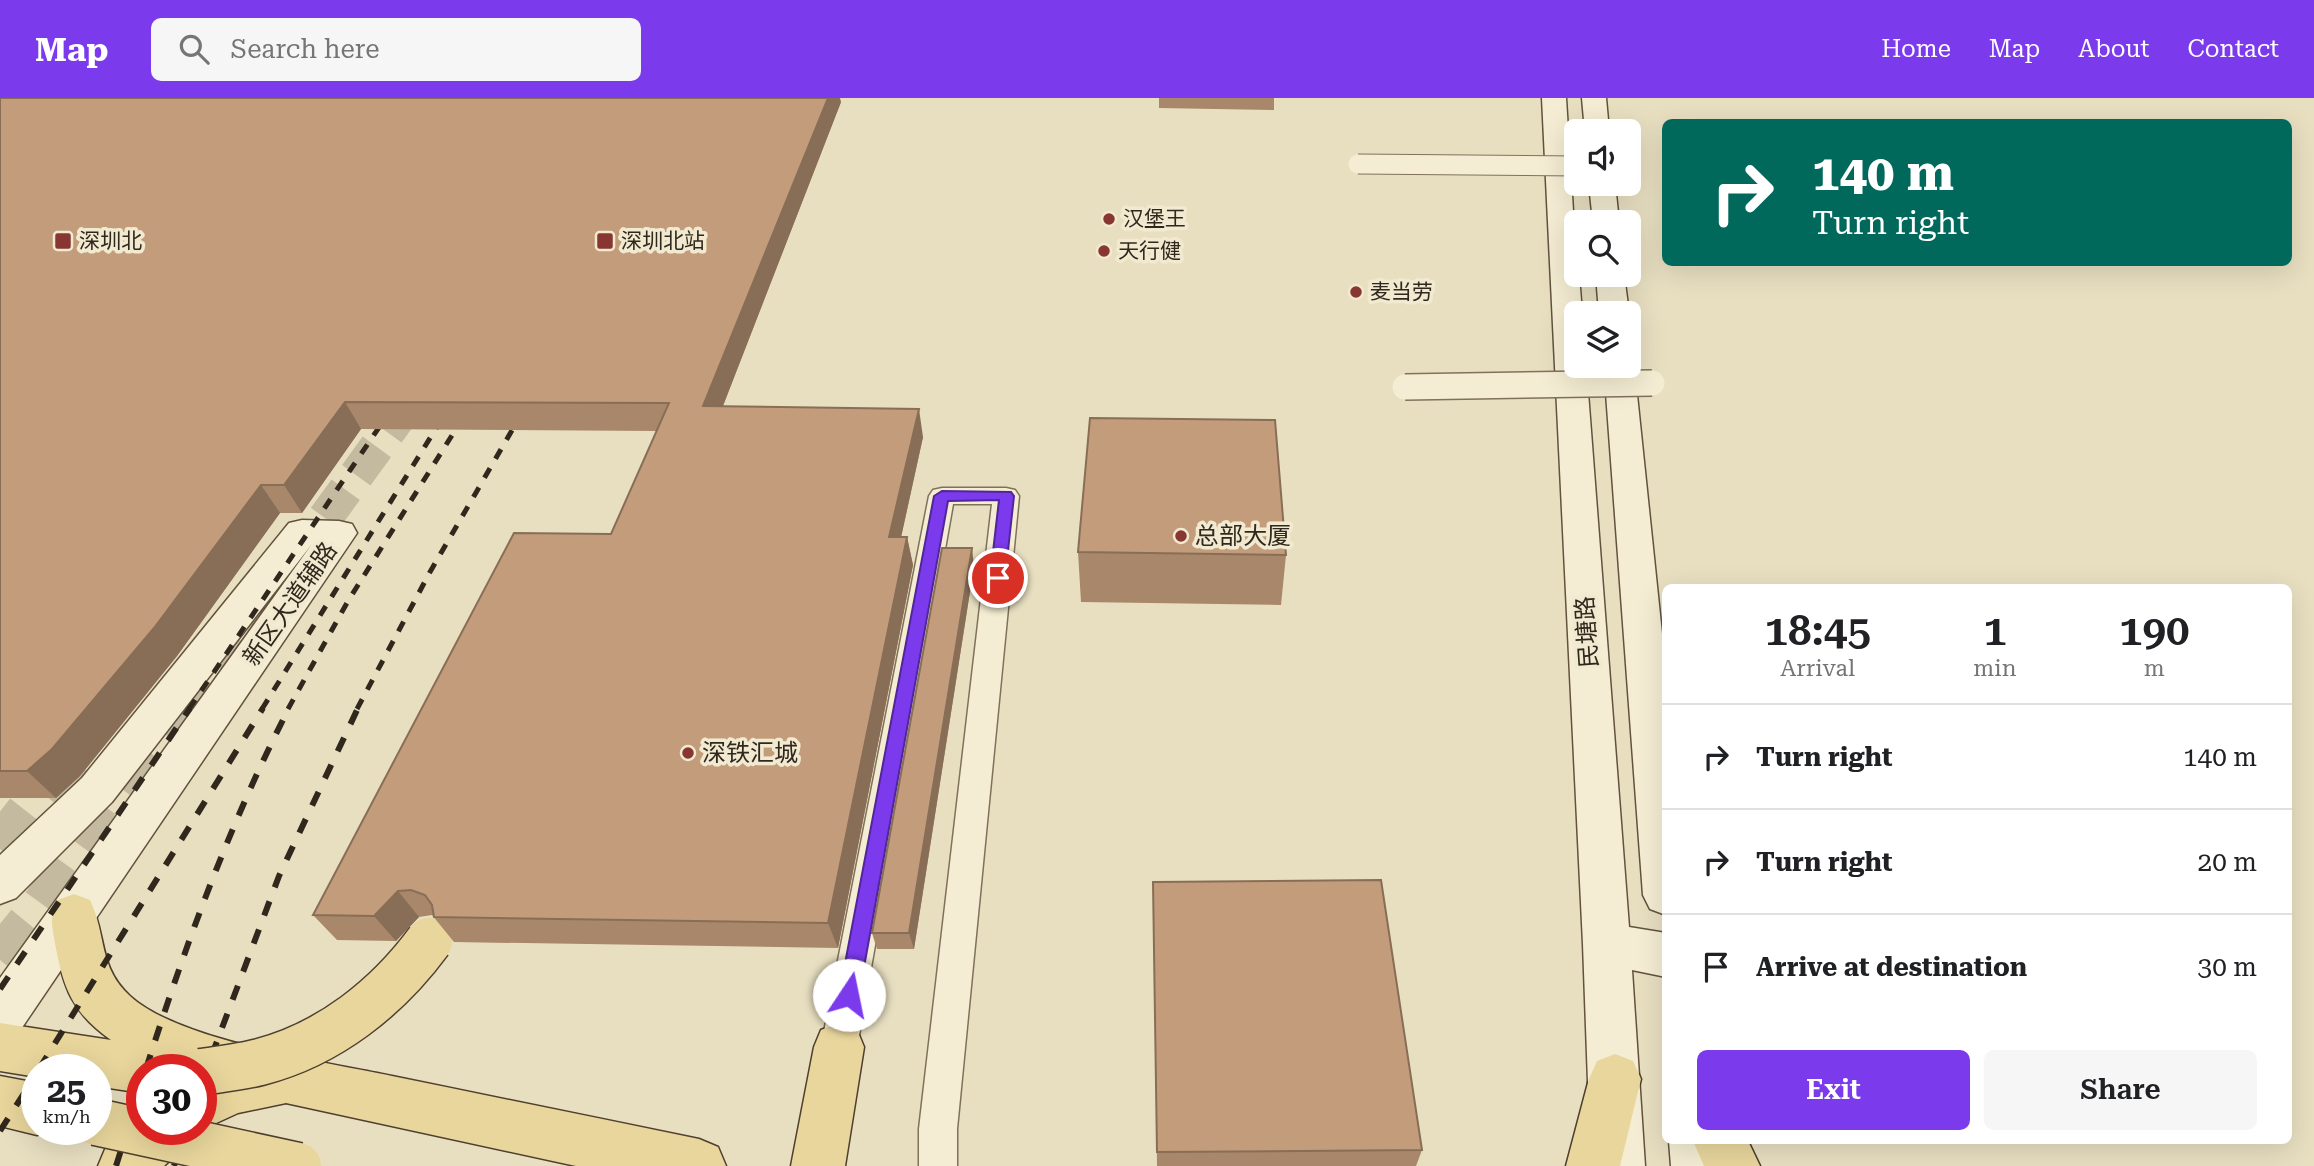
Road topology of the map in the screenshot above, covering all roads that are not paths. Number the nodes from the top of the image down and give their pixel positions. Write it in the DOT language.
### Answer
graph roads {
  1 [pos="1554,98"];
  2 [pos="1594,98"];
  3 [pos="1596,119"];
  4 [pos="1359,164"];
  5 [pos="1564,166"];
  6 [pos="1564,378"];
  7 [pos="1635,378"];
  8 [pos="1405,387"];
  9 [pos="1662,828"];
  10 [pos="0,884"];
  11 [pos="74,915"];
  12 [pos="429,941"];
  13 [pos="1607,944"];
  14 [pos="1662,954"];
  15 [pos="0,1019"];
  16 [pos="0,1047"];
  17 [pos="839,1047"];
  18 [pos="126,1066"];
  19 [pos="217,1069"];
  20 [pos="1615,1079"];
  21 [pos="294,1080"];
  22 [pos="217,1096"];
  23 [pos="0,1101"];
  24 [pos="21,1106"];
  25 [pos="112,1125"];
  26 [pos="1695,1144"];
  27 [pos="1721,1144"];
  28 [pos="147,1145"];
  29 [pos="125,1166"];
  30 [pos="298,1166"];
  31 [pos="699,1166"];
  32 [pos="818,1166"];
  33 [pos="938,1166"];
  34 [pos="1593,1166"];
  35 [pos="1618,1166"];
  36 [pos="1698,1166"];
  37 [pos="1733,1166"];
  1 -- 13 [label="main road, 民塘路"];
  2 -- 3 [label="main road"];
  4 -- 5 [label="street, bridge"];
  6 -- 8 [label="street, bridge"];
  7 -- 9 [label="main road"];
  10 -- 11 [label="main road, 新区大道辅路"];
  11 -- 15 [label="main road, 新区大道辅路"];
  11 -- 21 [label="main road"];
  12 -- 19 [label="main road, bridge"];
  13 -- 14 [label="main road"];
  13 -- 20 [label="main road, 民塘路"];
  16 -- 18 [label="main road"];
  17 -- 32 [label="main road"];
  17 -- 33 [label="street"];
  20 -- 34 [label="main road"];
  20 -- 35 [label="main road, 民塘路"];
  21 -- 22 [label="main road"];
  21 -- 31 [label="main road"];
  23 -- 24 [label="main road"];
  25 -- 30 [label="main road, bridge"];
  26 -- 36 [label="main road"];
  27 -- 37 [label="main road"];
  28 -- 29 [label="main road"];
}
